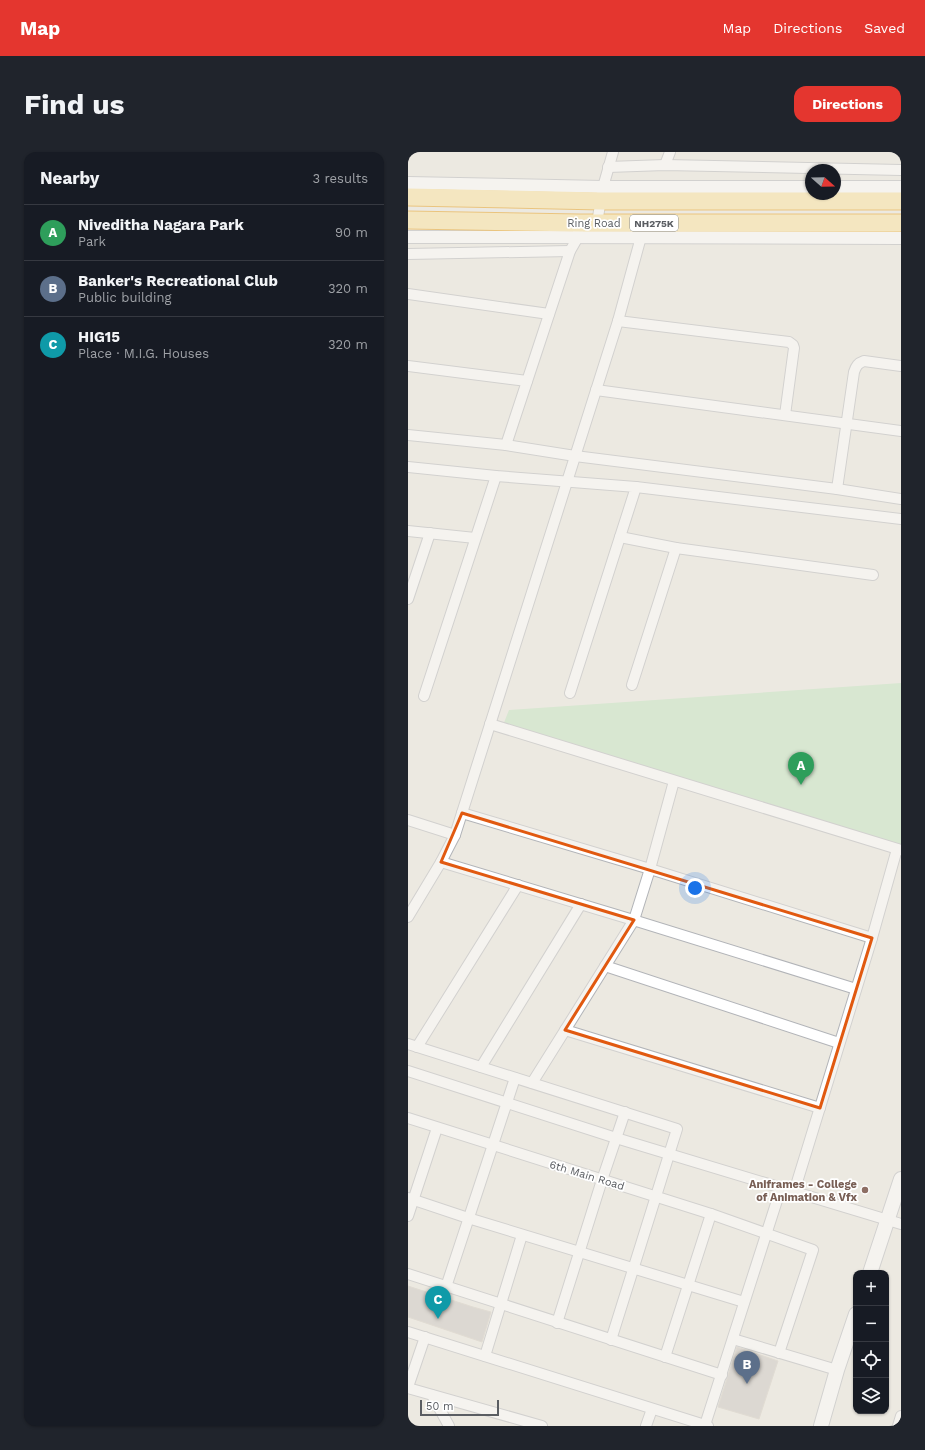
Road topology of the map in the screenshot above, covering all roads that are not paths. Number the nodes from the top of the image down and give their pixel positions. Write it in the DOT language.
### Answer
graph roads {
  1 [pos="613,152"];
  2 [pos="670,152"];
  3 [pos="665,165"];
  4 [pos="608,167"];
  5 [pos="901,170"];
  6 [pos="408,183"];
  7 [pos="805,187"];
  8 [pos="841,187"];
  9 [pos="901,187"];
  10 [pos="602,194"];
  11 [pos="408,197"];
  12 [pos="901,201"];
  13 [pos="408,220"];
  14 [pos="597,223"];
  15 [pos="901,223"];
  16 [pos="578,230"];
  17 [pos="408,237"];
  18 [pos="641,237"];
  19 [pos="901,238"];
  20 [pos="570,251"];
  21 [pos="408,254"];
  22 [pos="408,294"];
  23 [pos="549,314"];
  24 [pos="618,321"];
  25 [pos="408,366"];
  26 [pos="901,366"];
  27 [pos="527,381"];
  28 [pos="596,390"];
  29 [pos="785,415"];
  30 [pos="847,424"];
  31 [pos="901,431"];
  32 [pos="408,435"];
  33 [pos="506,445"];
  34 [pos="575,456"];
  35 [pos="408,467"];
  36 [pos="496,476"];
  37 [pos="566,481"];
  38 [pos="636,487"];
  39 [pos="837,489"];
  40 [pos="901,499"];
  41 [pos="901,519"];
  42 [pos="408,531"];
  43 [pos="430,533"];
  44 [pos="620,537"];
  45 [pos="475,538"];
  46 [pos="676,548"];
  47 [pos="873,575"];
  48 [pos="408,599"];
  49 [pos="632,685"];
  50 [pos="570,693"];
  51 [pos="424,696"];
  52 [pos="490,724"];
  53 [pos="674,781"];
  54 [pos="462,813"];
  55 [pos="408,820"];
  56 [pos="455,835"];
  57 [pos="899,849"];
  58 [pos="441,862"];
  59 [pos="650,869"];
  60 [pos="518,885"];
  61 [pos="581,904"];
  62 [pos="408,917"];
  63 [pos="634,920"];
  64 [pos="872,938"];
  65 [pos="605,966"];
  66 [pos="856,988"];
  67 [pos="565,1030"];
  68 [pos="840,1043"];
  69 [pos="413,1045"];
  70 [pos="482,1067"];
  71 [pos="408,1071"];
  72 [pos="515,1078"];
  73 [pos="532,1083"];
  74 [pos="506,1102"];
  75 [pos="820,1108"];
  76 [pos="625,1112"];
  77 [pos="408,1118"];
  78 [pos="438,1128"];
  79 [pos="616,1138"];
  80 [pos="492,1145"];
  81 [pos="669,1154"];
  82 [pos="602,1180"];
  83 [pos="901,1180"];
  84 [pos="781,1188"];
  85 [pos="794,1192"];
  86 [pos="656,1196"];
  87 [pos="411,1199"];
  88 [pos="711,1214"];
  89 [pos="408,1216"];
  90 [pos="468,1218"];
  91 [pos="894,1222"];
  92 [pos="766,1233"];
  93 [pos="522,1235"];
  94 [pos="578,1252"];
  95 [pos="634,1268"];
  96 [pos="871,1270"];
  97 [pos="408,1274"];
  98 [pos="688,1285"];
  99 [pos="446,1287"];
  100 [pos="744,1302"];
  101 [pos="501,1305"];
  102 [pos="557,1323"];
  103 [pos="853,1323"];
  104 [pos="408,1332"];
  105 [pos="425,1337"];
  106 [pos="733,1339"];
  107 [pos="610,1340"];
  108 [pos="779,1353"];
  109 [pos="485,1356"];
  110 [pos="665,1357"];
  111 [pos="837,1370"];
  112 [pos="722,1375"];
  113 [pos="408,1388"];
  114 [pos="432,1396"];
  115 [pos="652,1409"];
  116 [pos="901,1416"];
  117 [pos="450,1426"];
  118 [pos="542,1426"];
  119 [pos="646,1426"];
  120 [pos="707,1426"];
  121 [pos="820,1426"];
  122 [pos="898,1426"];
  1 -- 4 [label="street"];
  2 -- 3 [label="street"];
  3 -- 4 [label="street"];
  3 -- 5 [label="street"];
  4 -- 10 [label="street"];
  6 -- 10 [label="street"];
  7 -- 10 [label="street"];
  8 -- 9 [label="street"];
  10 -- 11 [label="highway, Ring Road / NH275K"];
  10 -- 12 [label="highway, Ring Road / NH275K"];
  10 -- 14 [label="street"];
  13 -- 16 [label="highway, Ring Road / NH275K"];
  14 -- 15 [label="highway, Ring Road / NH275K"];
  14 -- 16 [label="highway, Ring Road / NH275K"];
  16 -- 17 [label="street"];
  16 -- 18 [label="street"];
  16 -- 20 [label="street"];
  18 -- 19 [label="street"];
  18 -- 24 [label="street"];
  20 -- 21 [label="street"];
  20 -- 23 [label="street"];
  22 -- 23 [label="street"];
  23 -- 27 [label="street"];
  24 -- 28 [label="street"];
  24 -- 29 [label="street"];
  25 -- 27 [label="street"];
  26 -- 30 [label="street"];
  27 -- 33 [label="street"];
  28 -- 29 [label="street"];
  28 -- 34 [label="street"];
  29 -- 30 [label="street"];
  30 -- 31 [label="street"];
  30 -- 39 [label="street"];
  32 -- 33 [label="street"];
  33 -- 34 [label="street"];
  34 -- 37 [label="street"];
  34 -- 39 [label="street"];
  35 -- 36 [label="street"];
  36 -- 37 [label="street"];
  36 -- 45 [label="street"];
  37 -- 38 [label="street"];
  37 -- 52 [label="street"];
  38 -- 41 [label="street"];
  38 -- 44 [label="street"];
  39 -- 40 [label="street"];
  42 -- 43 [label="street"];
  43 -- 45 [label="street"];
  43 -- 48 [label="street"];
  44 -- 46 [label="street"];
  44 -- 50 [label="street"];
  45 -- 51 [label="street"];
  46 -- 47 [label="street"];
  46 -- 49 [label="street"];
  52 -- 53 [label="street"];
  52 -- 54 [label="street"];
  53 -- 57 [label="street"];
  53 -- 59 [label="street"];
  54 -- 56 [label="street"];
  54 -- 59 [label="street"];
  55 -- 56 [label="street"];
  56 -- 58 [label="street"];
  57 -- 64 [label="street"];
  58 -- 60 [label="street"];
  58 -- 62 [label="street"];
  59 -- 63 [label="street"];
  59 -- 64 [label="street"];
  60 -- 61 [label="street"];
  60 -- 69 [label="street"];
  61 -- 63 [label="street"];
  61 -- 70 [label="street"];
  63 -- 65 [label="street"];
  63 -- 66 [label="street"];
  64 -- 66 [label="street"];
  65 -- 67 [label="street"];
  65 -- 68 [label="street"];
  66 -- 68 [label="street"];
  67 -- 73 [label="street"];
  67 -- 75 [label="street"];
  68 -- 75 [label="street"];
  69 -- 70 [label="street"];
  70 -- 72 [label="street"];
  71 -- 74 [label="street"];
  72 -- 73 [label="street"];
  72 -- 74 [label="street"];
  73 -- 76 [label="street"];
  74 -- 79 [label="street"];
  74 -- 80 [label="street"];
  75 -- 85 [label="street"];
  76 -- 79 [label="street"];
  76 -- 81 [label="street"];
  77 -- 78 [label="street, 6th Main Road"];
  78 -- 80 [label="street, 6th Main Road"];
  78 -- 87 [label="street"];
  79 -- 81 [label="street"];
  79 -- 82 [label="street"];
  80 -- 82 [label="street, 6th Main Road"];
  80 -- 90 [label="street"];
  81 -- 84 [label="street"];
  81 -- 86 [label="street"];
  82 -- 86 [label="street, 6th Main Road"];
  82 -- 94 [label="street"];
  83 -- 91 [label="main road"];
  84 -- 85 [label="street"];
  84 -- 92 [label="street"];
  85 -- 91 [label="street"];
  86 -- 88 [label="street, 6th Main Road"];
  86 -- 95 [label="street"];
  87 -- 89 [label="street"];
  87 -- 90 [label="street"];
  88 -- 92 [label="street, 6th Main Road"];
  88 -- 98 [label="street"];
  90 -- 93 [label="street"];
  90 -- 99 [label="street"];
  91 -- 96 [label="main road"];
  92 -- 100 [label="street"];
  92 -- 108 [label="street, 6th Main Road"];
  93 -- 94 [label="street"];
  93 -- 101 [label="street"];
  94 -- 95 [label="street"];
  94 -- 102 [label="street"];
  95 -- 98 [label="street"];
  95 -- 107 [label="street"];
  97 -- 99 [label="street"];
  98 -- 100 [label="street"];
  98 -- 110 [label="street"];
  99 -- 101 [label="street"];
  100 -- 106 [label="street"];
  101 -- 102 [label="street"];
  101 -- 109 [label="street"];
  102 -- 107 [label="street"];
  103 -- 111 [label="main road"];
  104 -- 105 [label="street"];
  105 -- 109 [label="street"];
  105 -- 113 [label="street"];
  106 -- 108 [label="street"];
  106 -- 112 [label="street"];
  107 -- 110 [label="street"];
  108 -- 111 [label="street"];
  109 -- 115 [label="street"];
  110 -- 112 [label="street"];
  111 -- 121 [label="main road"];
  112 -- 120 [label="street"];
  113 -- 114 [label="street"];
  114 -- 117 [label="street"];
  114 -- 118 [label="street"];
  115 -- 119 [label="street"];
  115 -- 120 [label="street"];
  116 -- 122 [label="street"];
}
